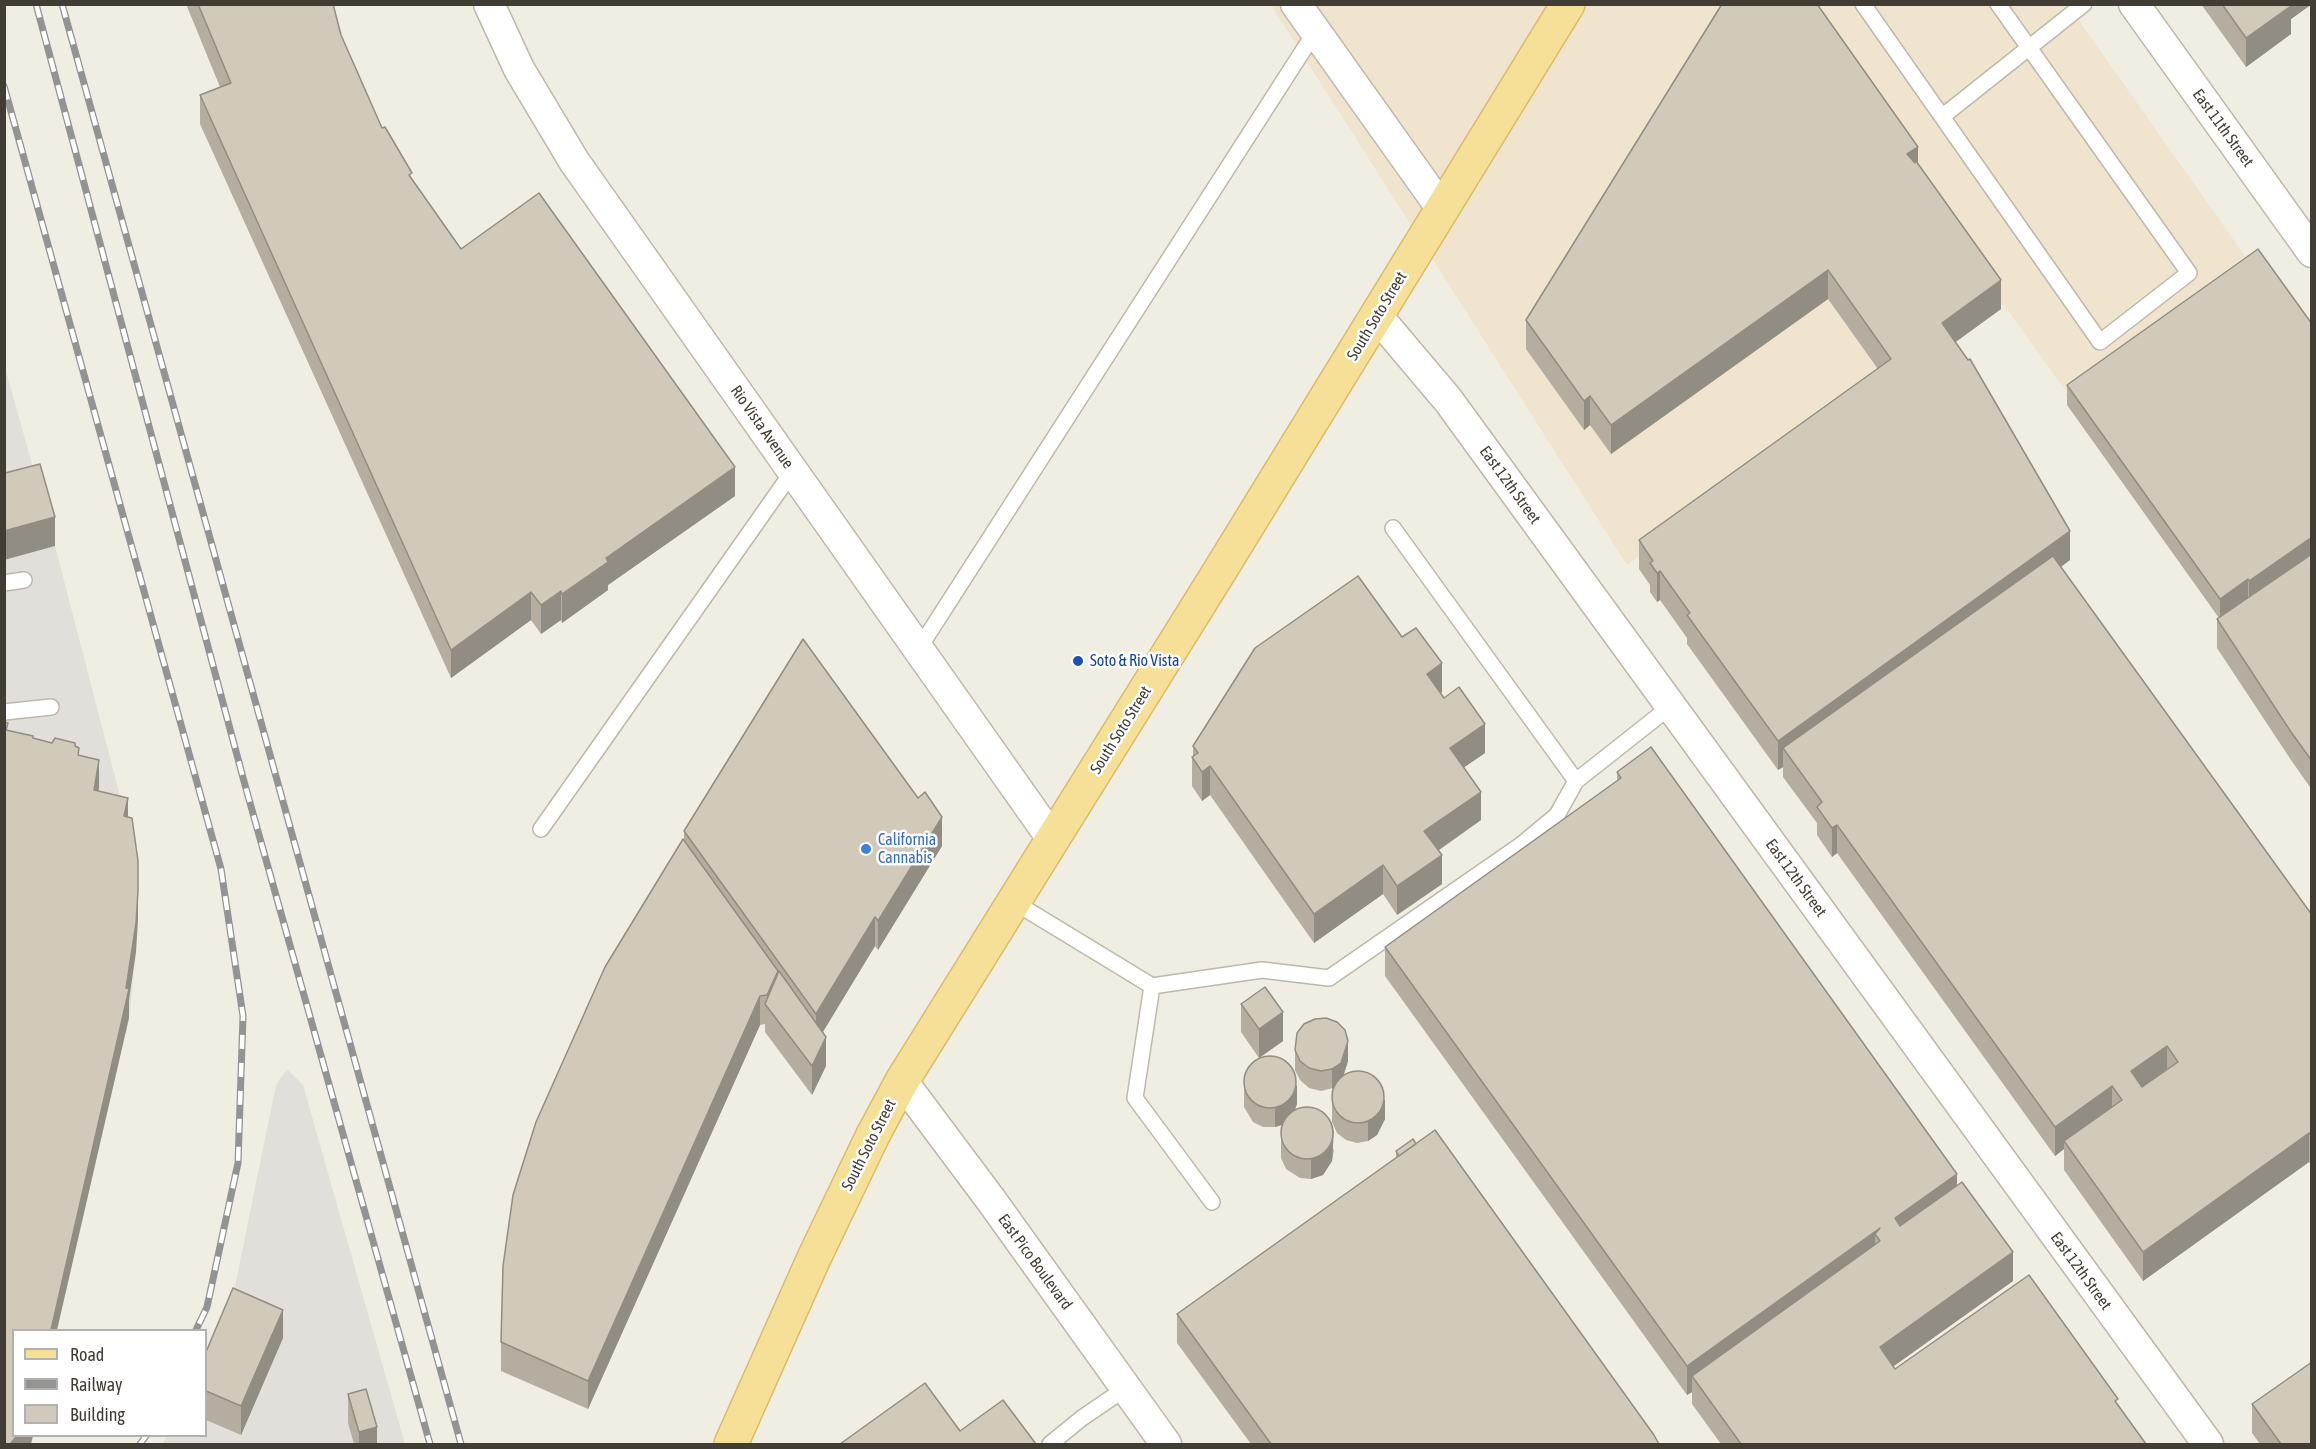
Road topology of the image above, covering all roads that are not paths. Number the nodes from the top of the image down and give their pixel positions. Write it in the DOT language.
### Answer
graph roads {
  1 [pos="489,4"];
  2 [pos="1568,4"];
  3 [pos="1863,4"];
  4 [pos="1998,4"];
  5 [pos="2084,4"];
  6 [pos="2134,4"];
  7 [pos="1304,13"];
  8 [pos="2030,49"];
  9 [pos="1942,116"];
  10 [pos="1442,209"];
  11 [pos="2312,252"];
  12 [pos="1377,316"];
  13 [pos="793,471"];
  14 [pos="1393,528"];
  15 [pos="24,580"];
  16 [pos="4,583"];
  17 [pos="918,650"];
  18 [pos="1671,706"];
  19 [pos="51,707"];
  20 [pos="4,712"];
  21 [pos="1576,781"];
  22 [pos="541,829"];
  23 [pos="1053,840"];
  24 [pos="1014,902"];
  25 [pos="1152,986"];
  26 [pos="902,1081"];
  27 [pos="1212,1202"];
  28 [pos="1126,1388"];
  29 [pos="731,1444"];
  30 [pos="1050,1444"];
  31 [pos="1166,1444"];
  32 [pos="2208,1444"];
  1 -- 13 [label="street, Rio Vista Avenue"];
  2 -- 10 [label="main road, South Soto Street"];
  3 -- 9 [label="lane"];
  4 -- 8 [label="lane"];
  5 -- 8 [label="lane"];
  6 -- 11 [label="street, East 11th Street"];
  7 -- 10 [label="street"];
  7 -- 17 [label="lane"];
  8 -- 9 [label="lane"];
  8 -- 9 [label="lane"];
  10 -- 12 [label="main road, South Soto Street"];
  12 -- 18 [label="street, East 12th Street"];
  12 -- 23 [label="main road, South Soto Street"];
  13 -- 17 [label="street, Rio Vista Avenue"];
  13 -- 22 [label="lane"];
  14 -- 21 [label="lane"];
  15 -- 16 [label="lane"];
  17 -- 23 [label="street, Rio Vista Avenue"];
  18 -- 21 [label="lane"];
  18 -- 32 [label="street, East 12th Street"];
  19 -- 20 [label="lane"];
  21 -- 25 [label="lane"];
  23 -- 24 [label="main road, South Soto Street"];
  24 -- 25 [label="lane"];
  24 -- 26 [label="main road, South Soto Street"];
  25 -- 27 [label="lane"];
  26 -- 28 [label="street, East Pico Boulevard"];
  26 -- 29 [label="main road, South Soto Street"];
  28 -- 30 [label="lane"];
  28 -- 31 [label="street, East Pico Boulevard"];
}
